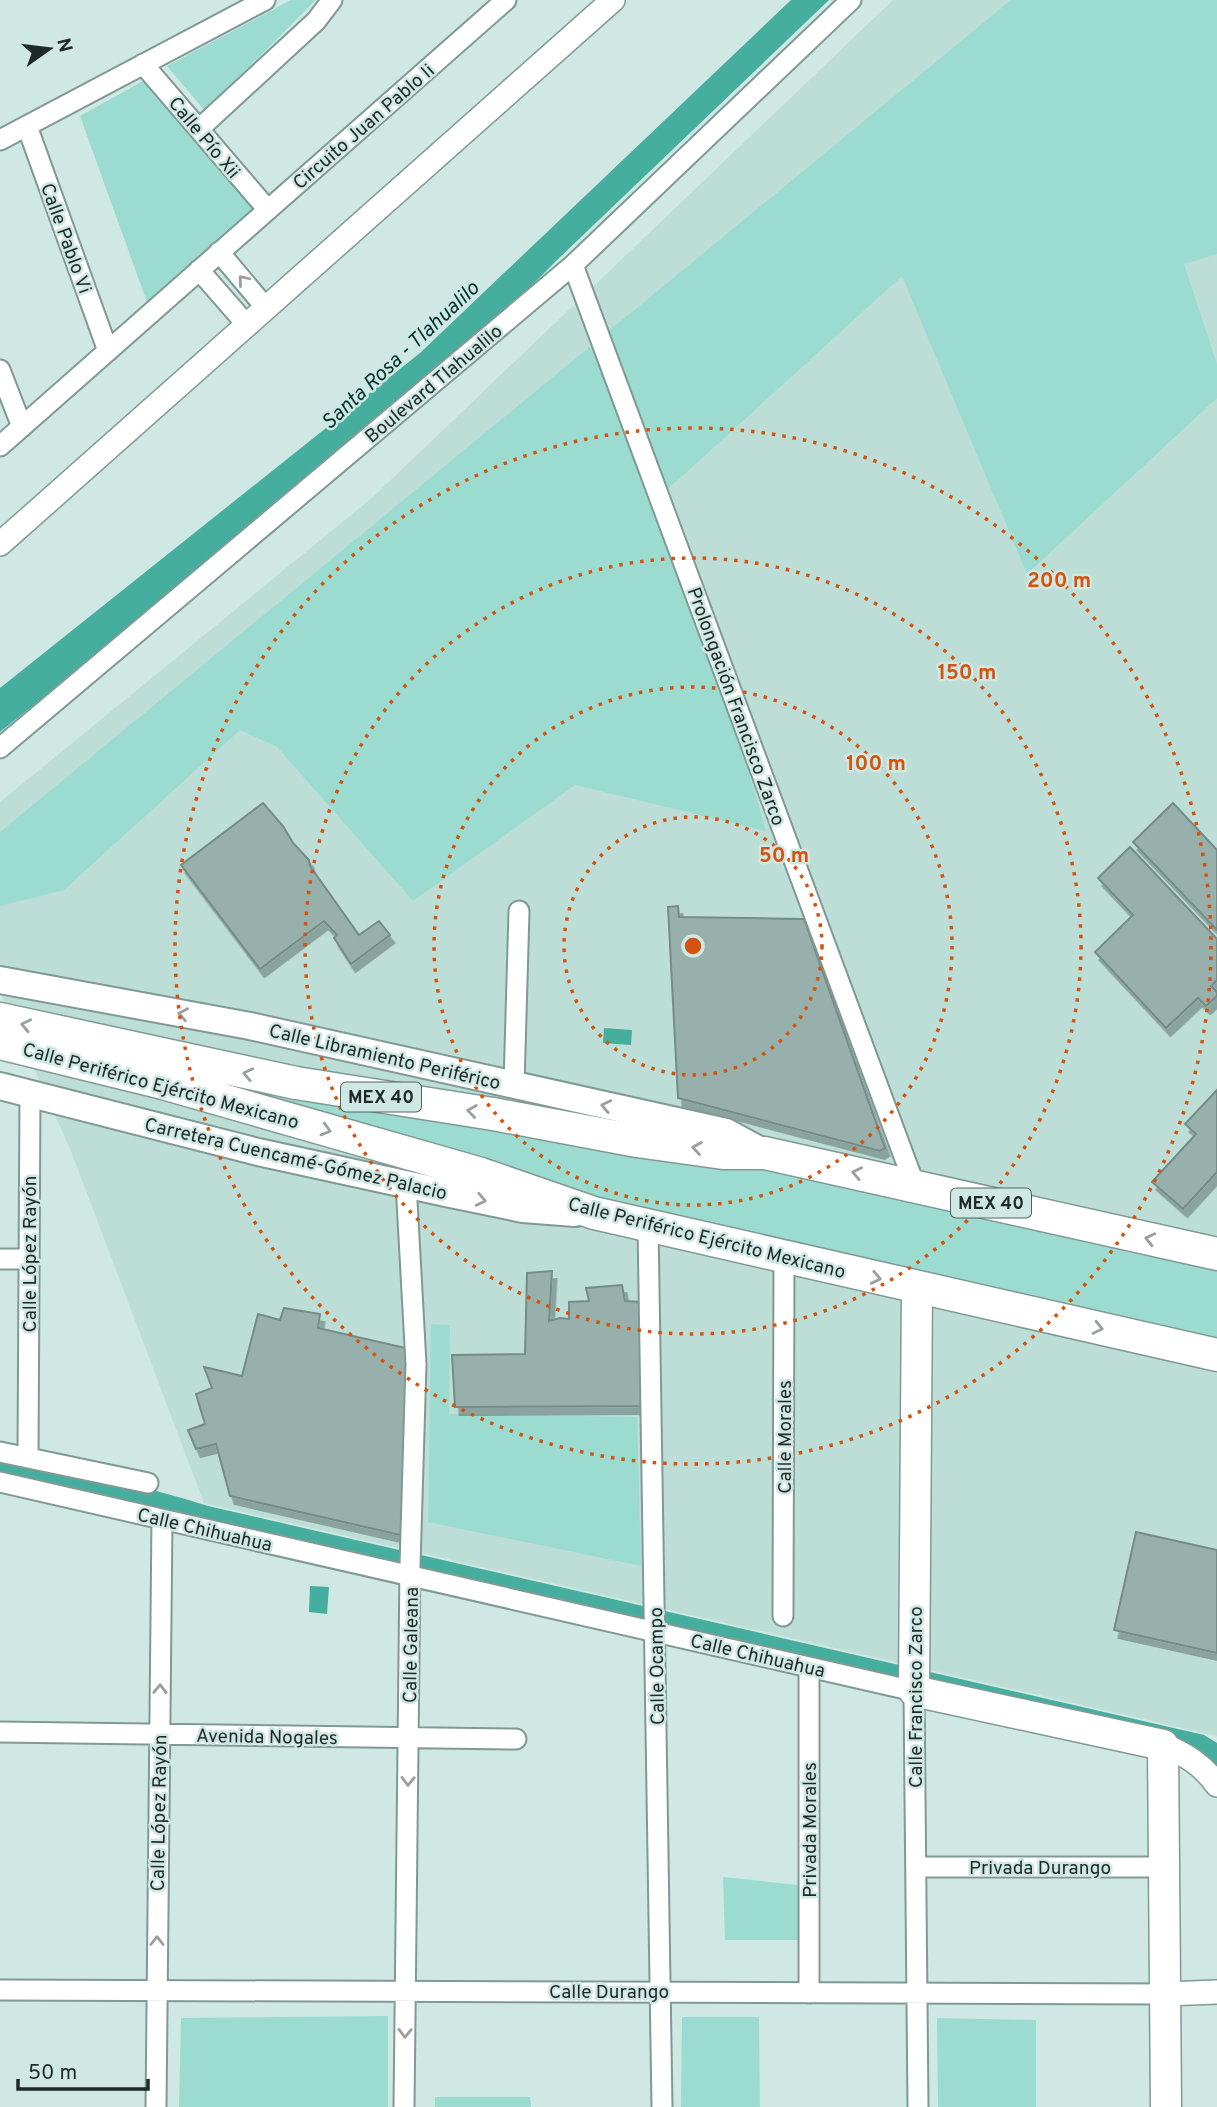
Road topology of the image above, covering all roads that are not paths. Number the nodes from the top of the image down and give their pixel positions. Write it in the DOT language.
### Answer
graph roads {
  1 [pos="265,0"];
  2 [pos="332,0"];
  3 [pos="506,0"];
  4 [pos="613,0"];
  5 [pos="851,0"];
  6 [pos="143,64"];
  7 [pos="27,126"];
  8 [pos="199,129"];
  9 [pos="0,140"];
  10 [pos="268,210"];
  11 [pos="219,252"];
  12 [pos="573,265"];
  13 [pos="199,270"];
  14 [pos="266,308"];
  15 [pos="247,325"];
  16 [pos="108,351"];
  17 [pos="0,370"];
  18 [pos="22,427"];
  19 [pos="0,446"];
  20 [pos="0,544"];
  21 [pos="0,748"];
  22 [pos="519,911"];
  23 [pos="0,980"];
  24 [pos="0,1019"];
  25 [pos="0,1043"];
  26 [pos="514,1085"];
  27 [pos="0,1086"];
  28 [pos="30,1093"];
  29 [pos="765,1153"];
  30 [pos="406,1183"];
  31 [pos="915,1186"];
  32 [pos="594,1213"];
  33 [pos="648,1225"];
  34 [pos="1217,1254"];
  35 [pos="784,1258"];
  36 [pos="0,1259"];
  37 [pos="29,1259"];
  38 [pos="917,1287"];
  39 [pos="1217,1355"];
  40 [pos="0,1452"];
  41 [pos="28,1457"];
  42 [pos="0,1482"];
  43 [pos="148,1483"];
  44 [pos="162,1519"];
  45 [pos="410,1571"];
  46 [pos="783,1616"];
  47 [pos="656,1627"];
  48 [pos="809,1667"];
  49 [pos="915,1676"];
  50 [pos="0,1732"];
  51 [pos="159,1734"];
  52 [pos="408,1738"];
  53 [pos="516,1740"];
  54 [pos="1163,1745"];
  55 [pos="1217,1785"];
  56 [pos="916,1867"];
  57 [pos="1164,1867"];
  58 [pos="0,1990"];
  59 [pos="157,1991"];
  60 [pos="406,1991"];
  61 [pos="661,1992"];
  62 [pos="1217,1992"];
  63 [pos="808,1993"];
  64 [pos="917,1993"];
  65 [pos="1165,1994"];
  66 [pos="156,2107"];
  67 [pos="404,2107"];
  68 [pos="662,2107"];
  69 [pos="918,2107"];
  70 [pos="1166,2107"];
  1 -- 6 [label="street"];
  2 -- 8 [label="street"];
  3 -- 10 [label="street, Circuito Juan Pablo Ii"];
  4 -- 14 [label="street"];
  5 -- 12 [label="street, Boulevard Tlahualilo"];
  6 -- 7 [label="street"];
  6 -- 8 [label="street, Calle Pío Xii"];
  7 -- 9 [label="street"];
  7 -- 16 [label="street, Calle Pablo Vi"];
  8 -- 10 [label="street, Calle Pío Xii"];
  10 -- 11 [label="street, Circuito Juan Pablo Ii"];
  11 -- 13 [label="street, Circuito Juan Pablo Ii"];
  14 -- 11 [label="street, one-way"];
  12 -- 21 [label="street, Boulevard Tlahualilo"];
  12 -- 31 [label="street, Prolongación Francisco Zarco"];
  13 -- 15 [label="street"];
  13 -- 16 [label="street, Circuito Juan Pablo Ii"];
  14 -- 15 [label="street"];
  15 -- 20 [label="street"];
  16 -- 18 [label="street, Circuito Juan Pablo Ii"];
  17 -- 18 [label="street"];
  18 -- 19 [label="street, Circuito Juan Pablo Ii"];
  22 -- 26 [label="street"];
  26 -- 23 [label="main road, Calle Libramiento Periférico, one-way"];
  29 -- 24 [label="highway, Calle Periférico Ejército Mexicano / MEX 40, one-way"];
  25 -- 32 [label="highway, Calle Periférico Ejército Mexicano / MEX 40, one-way"];
  29 -- 26 [label="main road, Calle Libramiento Periférico, one-way"];
  27 -- 28 [label="main road, Carretera Cuencamé-Gómez Palacio / MEX 40"];
  28 -- 30 [label="main road, Carretera Cuencamé-Gómez Palacio / MEX 40"];
  28 -- 37 [label="street, Calle López Rayón"];
  31 -- 29 [label="highway, Calle Periférico Ejército Mexicano / MEX 40, one-way"];
  30 -- 32 [label="main road, Carretera Cuencamé-Gómez Palacio / MEX 40, one-way"];
  30 -- 45 [label="street, Calle Galeana"];
  34 -- 31 [label="highway, Calle Periférico Ejército Mexicano / MEX 40, one-way"];
  32 -- 33 [label="highway, Calle Periférico Ejército Mexicano / MEX 40"];
  33 -- 35 [label="highway, Calle Periférico Ejército Mexicano / MEX 40"];
  33 -- 47 [label="street, Calle Ocampo"];
  35 -- 38 [label="highway, Calle Periférico Ejército Mexicano / MEX 40, one-way"];
  35 -- 46 [label="street, Calle Morales"];
  36 -- 37 [label="street"];
  37 -- 41 [label="street, Calle López Rayón"];
  38 -- 39 [label="highway, Calle Periférico Ejército Mexicano / MEX 40, one-way"];
  38 -- 49 [label="main road, Calle Francisco Zarco"];
  40 -- 41 [label="street"];
  41 -- 43 [label="street"];
  42 -- 44 [label="street, Calle Chihuahua"];
  44 -- 45 [label="street, Calle Chihuahua"];
  51 -- 44 [label="street, Calle López Rayón, one-way"];
  45 -- 47 [label="street, Calle Chihuahua"];
  45 -- 52 [label="street, Calle Galeana"];
  47 -- 48 [label="street, Calle Chihuahua"];
  47 -- 61 [label="street, Calle Ocampo"];
  48 -- 49 [label="street, Calle Chihuahua"];
  48 -- 63 [label="street, Privada Morales"];
  49 -- 54 [label="main road, Calle Chihuahua"];
  49 -- 56 [label="street, Calle Francisco Zarco"];
  50 -- 51 [label="street, Avenida Nogales"];
  51 -- 52 [label="street, Avenida Nogales"];
  59 -- 51 [label="street, Calle López Rayón, one-way"];
  52 -- 53 [label="street, Avenida Nogales"];
  52 -- 60 [label="street, Calle Galeana, one-way"];
  54 -- 55 [label="street"];
  54 -- 57 [label="main road"];
  56 -- 57 [label="street, Privada Durango"];
  56 -- 64 [label="street, Calle Francisco Zarco"];
  57 -- 65 [label="main road"];
  58 -- 59 [label="street, Calle Durango"];
  59 -- 60 [label="street, Calle Durango"];
  59 -- 66 [label="street, Calle López Rayón"];
  60 -- 61 [label="street, Calle Durango"];
  60 -- 67 [label="street, Calle Galeana, one-way"];
  61 -- 63 [label="street, Calle Durango"];
  61 -- 68 [label="street, Calle Ocampo"];
  62 -- 65 [label="street, Calle Durango"];
  63 -- 64 [label="street, Calle Durango"];
  64 -- 65 [label="street, Calle Durango"];
  64 -- 69 [label="street, Calle Francisco Zarco"];
  65 -- 70 [label="main road"];
}
